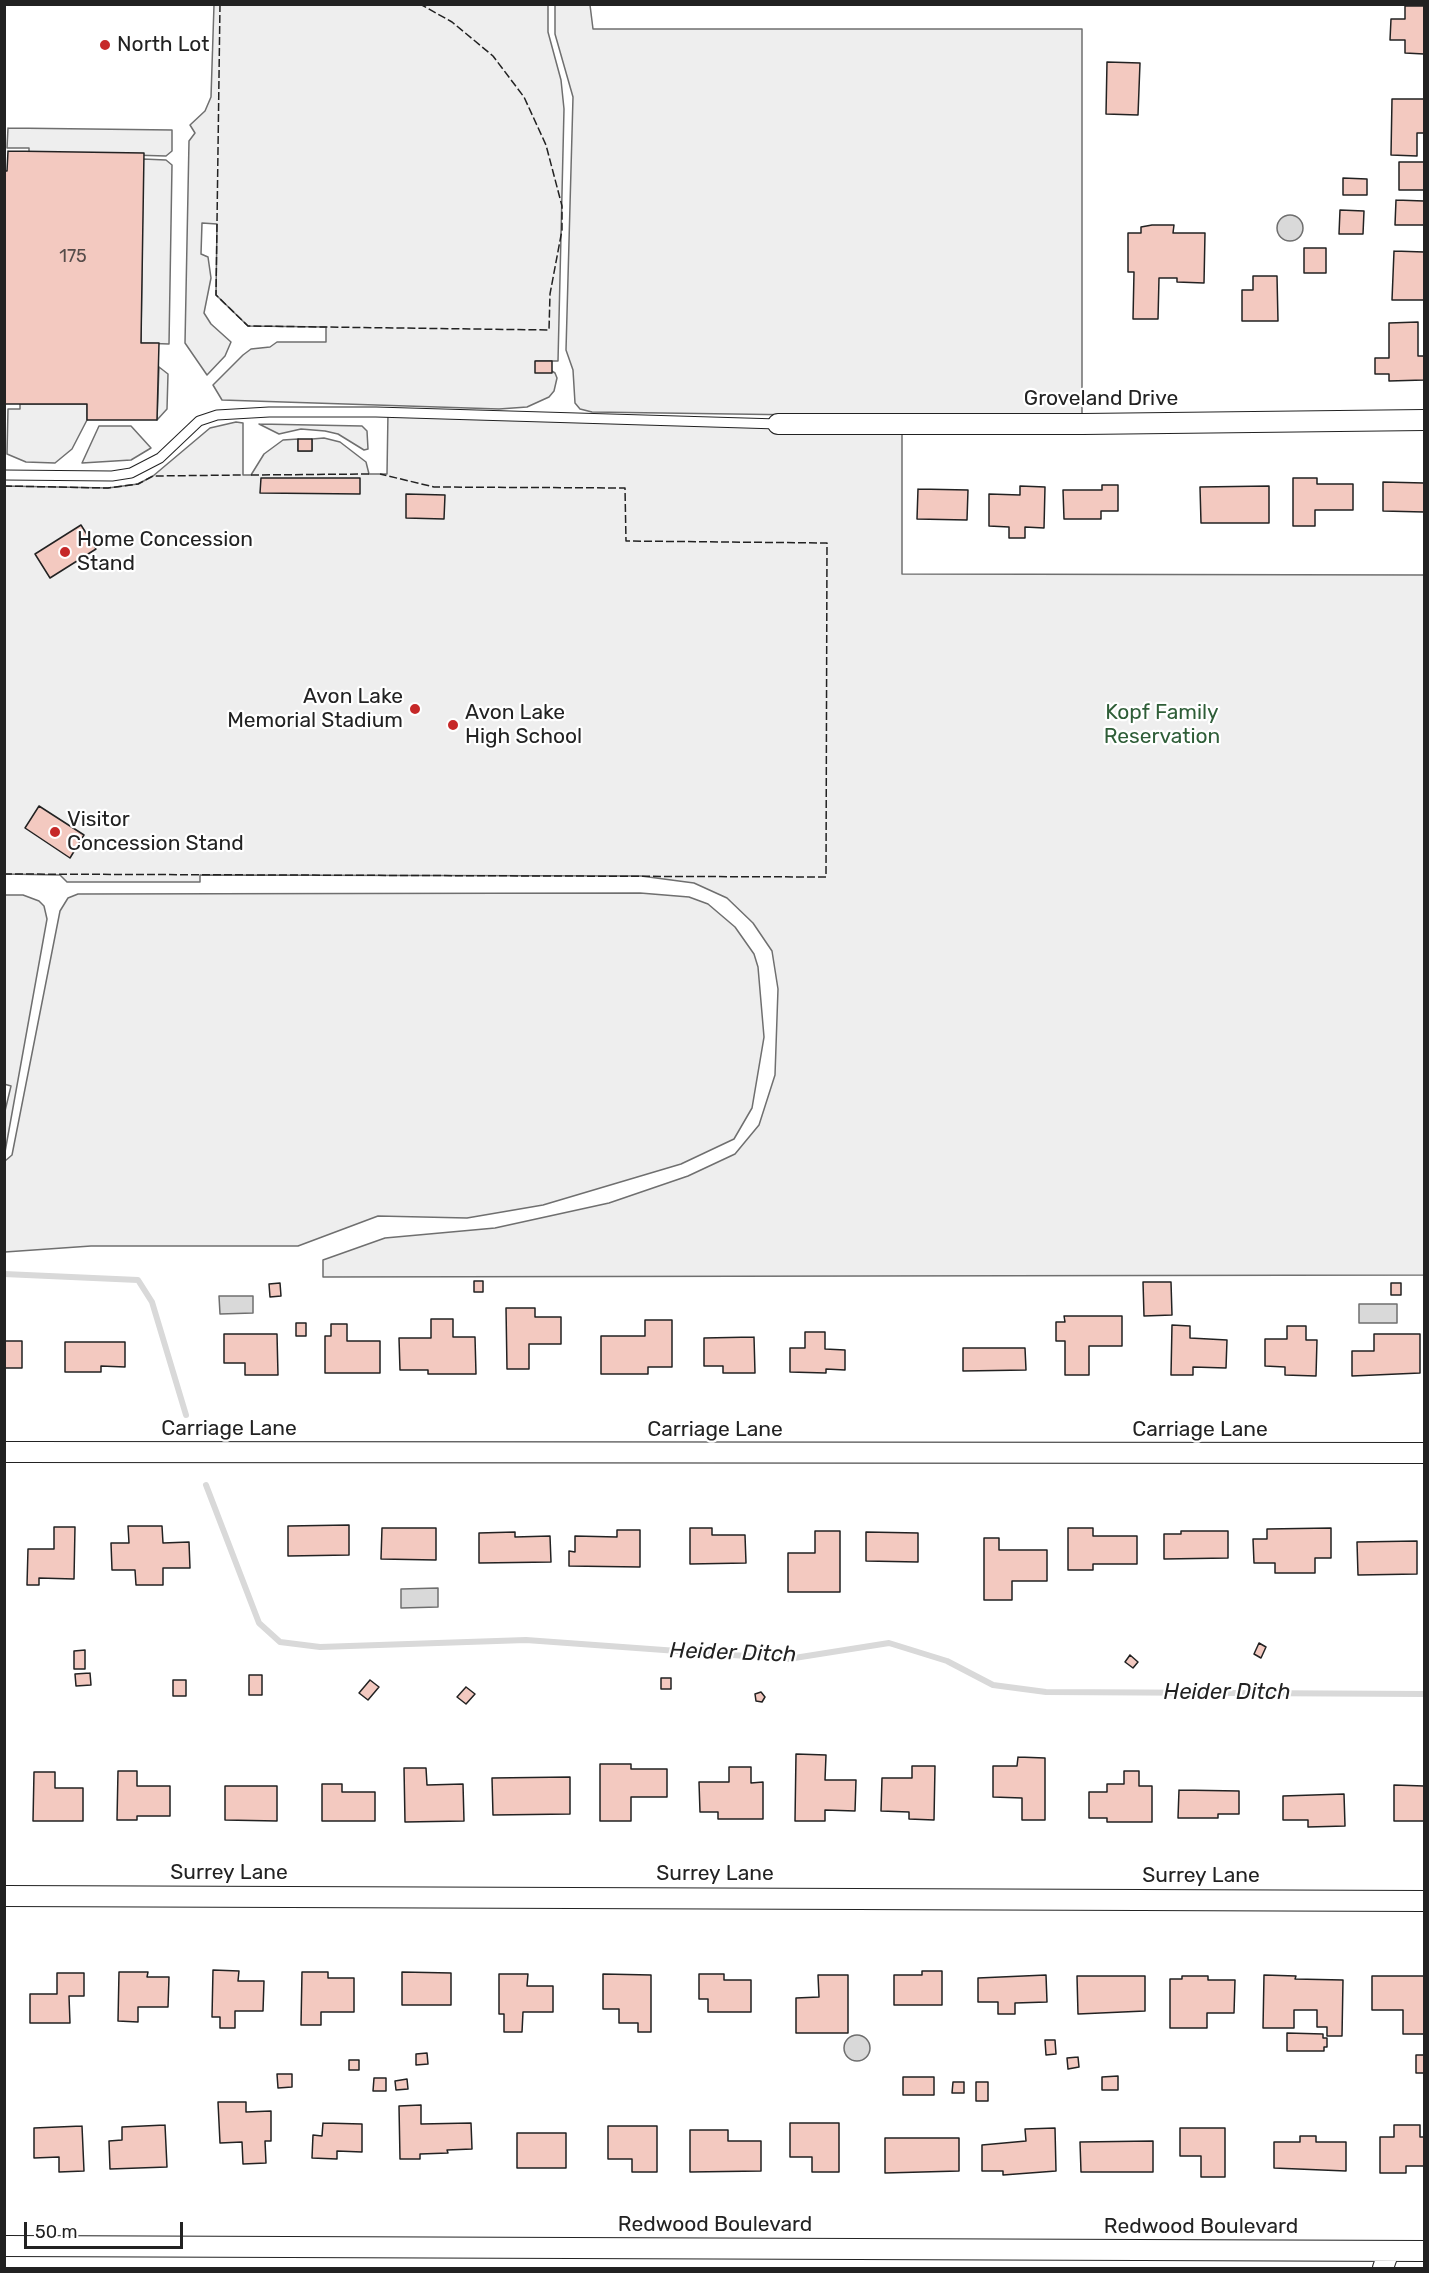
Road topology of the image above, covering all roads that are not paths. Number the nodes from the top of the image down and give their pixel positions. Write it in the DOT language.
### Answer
graph roads {
  1 [pos="1425,420"];
  2 [pos="778,423"];
  3 [pos="4,475"];
  4 [pos="4,1452"];
  5 [pos="1425,1454"];
  6 [pos="4,1896"];
  7 [pos="1425,1901"];
  8 [pos="4,2246"];
  9 [pos="1425,2252"];
  10 [pos="1386,2260"];
  1 -- 2 [label="street, Groveland Drive"];
  2 -- 3 [label="lane"];
  4 -- 5 [label="street, Carriage Lane"];
  6 -- 7 [label="street, Surrey Lane"];
  8 -- 10 [label="street, Redwood Boulevard"];
  9 -- 10 [label="street, Redwood Boulevard"];
}
